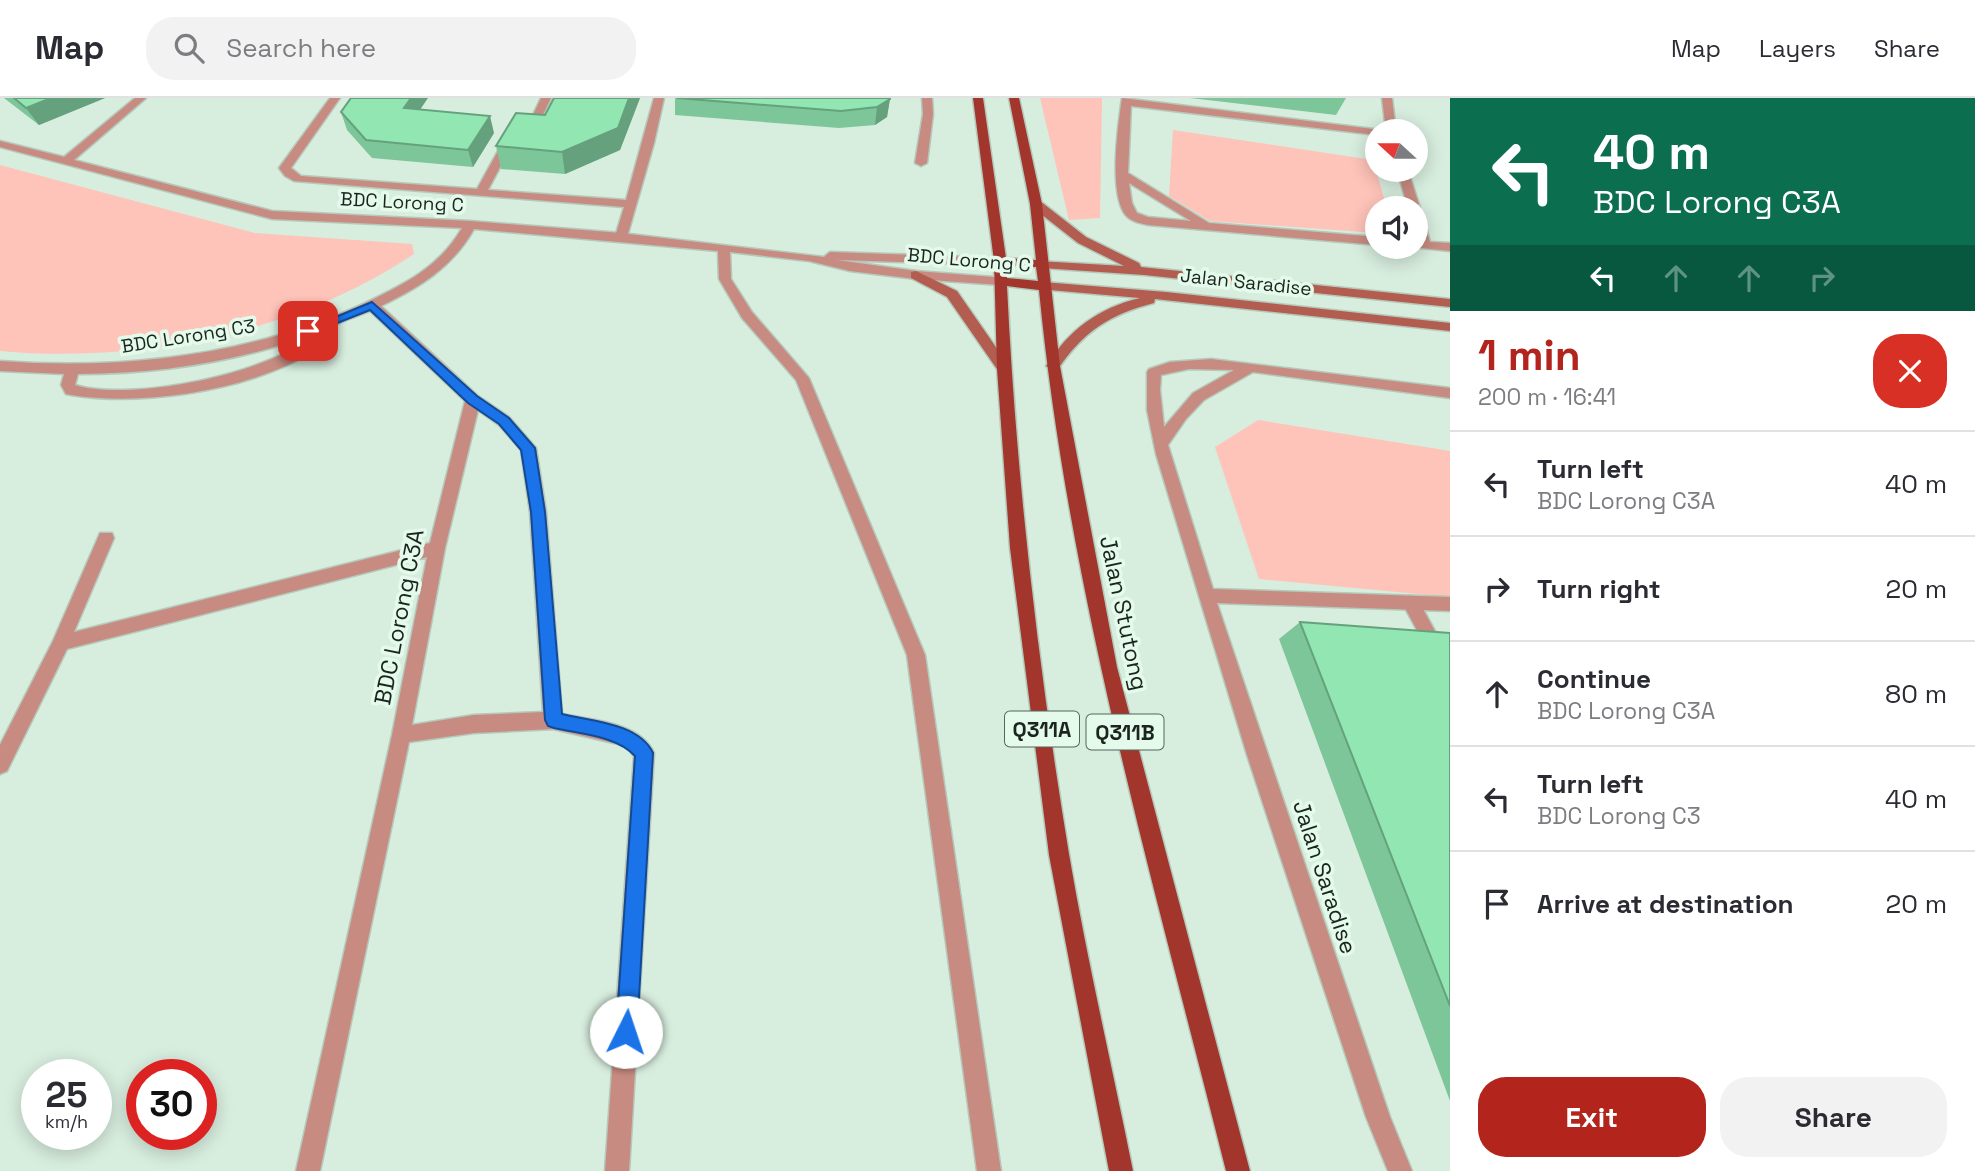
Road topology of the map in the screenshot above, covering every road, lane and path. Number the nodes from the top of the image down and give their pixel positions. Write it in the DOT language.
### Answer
graph roads {
  1 [pos="141,98"];
  2 [pos="335,98"];
  3 [pos="546,98"];
  4 [pos="659,98"];
  5 [pos="927,98"];
  6 [pos="978,98"];
  7 [pos="1014,98"];
  8 [pos="1387,98"];
  9 [pos="1127,100"];
  10 [pos="1260,106"];
  11 [pos="1261,118"];
  12 [pos="1390,119"];
  13 [pos="1365,131"];
  14 [pos="0,144"];
  15 [pos="67,160"];
  16 [pos="921,163"];
  17 [pos="1123,175"];
  18 [pos="482,191"];
  19 [pos="630,204"];
  20 [pos="1036,204"];
  21 [pos="470,225"];
  22 [pos="1209,227"];
  23 [pos="621,237"];
  24 [pos="1365,240"];
  25 [pos="1428,245"];
  26 [pos="1450,247"];
  27 [pos="724,249"];
  28 [pos="809,257"];
  29 [pos="1000,261"];
  30 [pos="1042,264"];
  31 [pos="1144,271"];
  32 [pos="916,275"];
  33 [pos="1001,281"];
  34 [pos="1043,286"];
  35 [pos="1166,296"];
  36 [pos="1450,303"];
  37 [pos="372,305"];
  38 [pos="330,323"];
  39 [pos="1450,327"];
  40 [pos="0,366"];
  41 [pos="1053,366"];
  42 [pos="1251,368"];
  43 [pos="23,369"];
  44 [pos="1004,369"];
  45 [pos="72,371"];
  46 [pos="0,372"];
  47 [pos="1450,393"];
  48 [pos="472,400"];
  49 [pos="1161,443"];
  50 [pos="106,538"];
  51 [pos="437,548"];
  52 [pos="1207,596"];
  53 [pos="1411,603"];
  54 [pos="1450,604"];
  55 [pos="61,643"];
  56 [pos="1437,651"];
  57 [pos="554,720"];
  58 [pos="401,735"];
  59 [pos="0,765"];
  60 [pos="308,1171"];
  61 [pos="617,1171"];
  62 [pos="989,1171"];
  63 [pos="1121,1171"];
  64 [pos="1238,1171"];
  65 [pos="1400,1171"];
  1 -- 15 [label="street"];
  2 -- 18 [label="street"];
  3 -- 18 [label="street"];
  4 -- 19 [label="street"];
  5 -- 16 [label="street"];
  6 -- 29 [label="main road, Q311A"];
  7 -- 20 [label="main road, Jalan Stutong / Q311B"];
  8 -- 12 [label="street"];
  9 -- 11 [label="street"];
  9 -- 17 [label="street"];
  10 -- 11 [label="street"];
  11 -- 13 [label="street"];
  14 -- 15 [label="street, BDC Lorong C"];
  15 -- 21 [label="street, BDC Lorong C"];
  17 -- 22 [label="street"];
  17 -- 22 [label="street"];
  18 -- 19 [label="street"];
  19 -- 23 [label="street"];
  20 -- 30 [label="main road, Jalan Stutong / Q311B"];
  20 -- 31 [label="main road"];
  21 -- 23 [label="street, BDC Lorong C"];
  21 -- 37 [label="street, BDC Lorong C3"];
  22 -- 24 [label="street"];
  23 -- 27 [label="street, BDC Lorong C"];
  25 -- 26 [label="street"];
  27 -- 28 [label="street, BDC Lorong C"];
  27 -- 62 [label="street"];
  28 -- 29 [label="street, BDC Lorong C"];
  28 -- 32 [label="street, BDC Lorong C"];
  29 -- 30 [label="main road, BDC Lorong C"];
  29 -- 33 [label="main road, Q311A"];
  30 -- 31 [label="main road, Jalan Saradise"];
  30 -- 34 [label="main road, Jalan Stutong / Q311B"];
  31 -- 36 [label="main road, Jalan Saradise"];
  32 -- 33 [label="street, BDC Lorong C"];
  32 -- 44 [label="main road"];
  33 -- 34 [label="main road, BDC Lorong C"];
  33 -- 44 [label="main road, Q311A"];
  34 -- 35 [label="main road, Jalan Saradise"];
  34 -- 41 [label="main road, Jalan Stutong / Q311B"];
  35 -- 39 [label="main road, Jalan Saradise"];
  35 -- 41 [label="main road"];
  37 -- 38 [label="street, BDC Lorong C3"];
  37 -- 48 [label="street"];
  38 -- 45 [label="street, BDC Lorong C3"];
  38 -- 45 [label="street"];
  40 -- 43 [label="street, BDC Lorong C3"];
  41 -- 64 [label="main road, Jalan Stutong / Q311B"];
  42 -- 47 [label="street, Jalan Saradise"];
  42 -- 49 [label="street"];
  42 -- 49 [label="street, Jalan Saradise"];
  43 -- 45 [label="street, BDC Lorong C3"];
  43 -- 46 [label="street"];
  44 -- 63 [label="main road, Q311A"];
  48 -- 51 [label="street, BDC Lorong C3A"];
  48 -- 57 [label="street"];
  49 -- 52 [label="street, Jalan Saradise"];
  50 -- 55 [label="street"];
  51 -- 55 [label="street"];
  51 -- 58 [label="street, BDC Lorong C3A"];
  52 -- 53 [label="street"];
  52 -- 65 [label="street, Jalan Saradise"];
  53 -- 54 [label="street"];
  53 -- 56 [label="street"];
  55 -- 59 [label="street"];
  57 -- 58 [label="street, BDC Lorong C3A"];
  57 -- 61 [label="street, BDC Lorong C3A"];
  58 -- 60 [label="street"];
}
